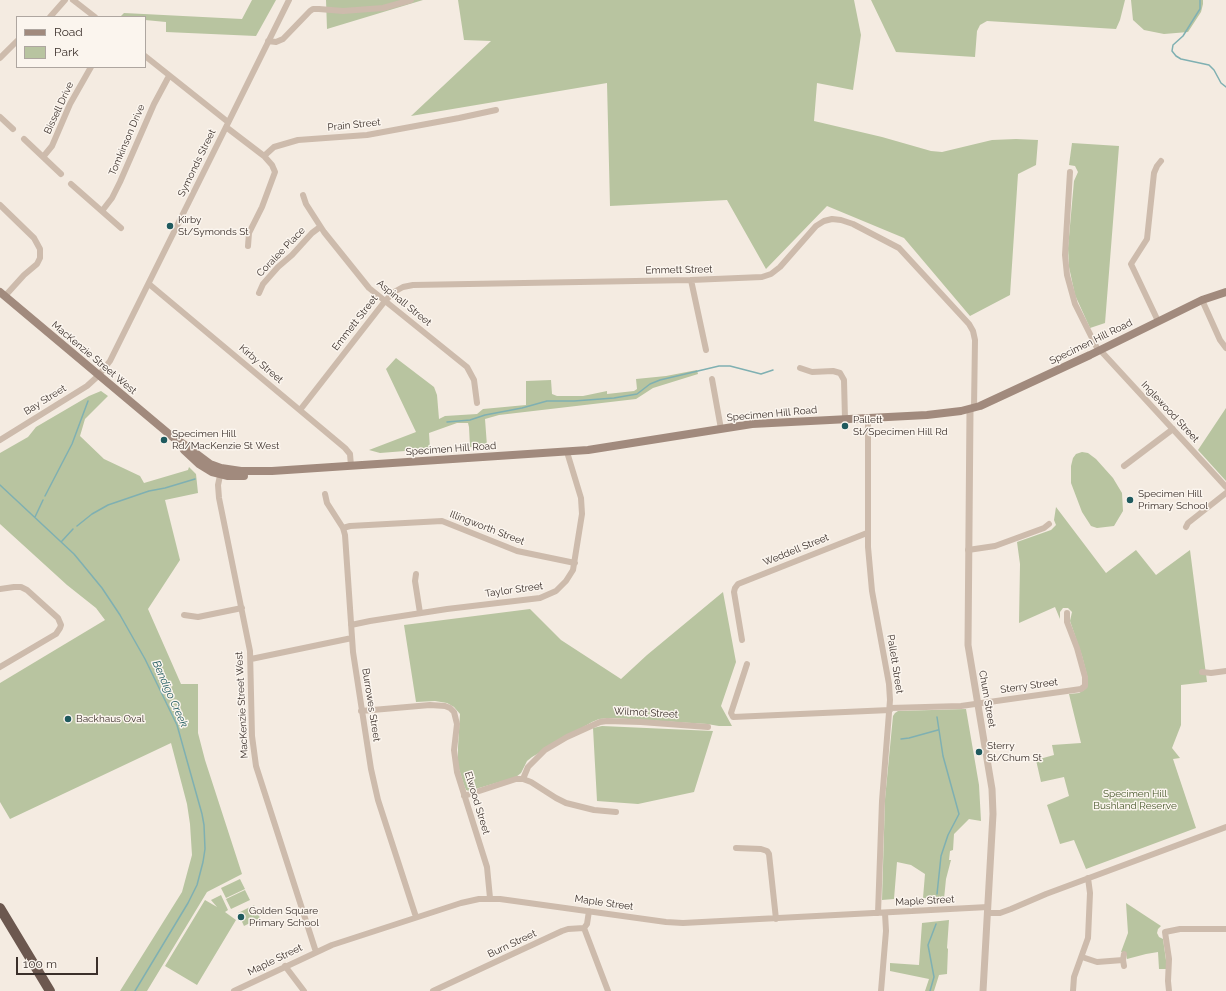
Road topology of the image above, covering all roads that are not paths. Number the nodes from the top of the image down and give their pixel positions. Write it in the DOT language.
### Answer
graph roads {
  1 [pos="65,0"];
  2 [pos="74,0"];
  3 [pos="288,0"];
  4 [pos="411,0"];
  5 [pos="51,16"];
  6 [pos="94,16"];
  7 [pos="268,41"];
  8 [pos="16,42"];
  9 [pos="146,57"];
  10 [pos="0,58"];
  11 [pos="90,68"];
  12 [pos="169,76"];
  13 [pos="496,110"];
  14 [pos="0,117"];
  15 [pos="227,124"];
  16 [pos="13,129"];
  17 [pos="24,139"];
  18 [pos="264,156"];
  19 [pos="43,157"];
  20 [pos="1161,161"];
  21 [pos="1070,172"];
  22 [pos="61,174"];
  23 [pos="71,184"];
  24 [pos="303,195"];
  25 [pos="0,205"];
  26 [pos="102,211"];
  27 [pos="320,227"];
  28 [pos="121,228"];
  29 [pos="248,246"];
  30 [pos="691,280"];
  31 [pos="149,284"];
  32 [pos="1226,292"];
  33 [pos="259,293"];
  34 [pos="3,294"];
  35 [pos="1202,300"];
  36 [pos="385,301"];
  37 [pos="1158,321"];
  38 [pos="1226,348"];
  39 [pos="706,350"];
  40 [pos="1099,350"];
  41 [pos="800,368"];
  42 [pos="98,376"];
  43 [pos="712,379"];
  44 [pos="476,403"];
  45 [pos="972,409"];
  46 [pos="300,410"];
  47 [pos="868,418"];
  48 [pos="845,419"];
  49 [pos="721,429"];
  50 [pos="1173,429"];
  51 [pos="0,440"];
  52 [pos="567,452"];
  53 [pos="351,466"];
  54 [pos="1124,466"];
  55 [pos="221,472"];
  56 [pos="1226,487"];
  57 [pos="1226,493"];
  58 [pos="325,494"];
  59 [pos="1049,524"];
  60 [pos="1186,526"];
  61 [pos="343,528"];
  62 [pos="867,534"];
  63 [pos="968,550"];
  64 [pos="575,562"];
  65 [pos="416,574"];
  66 [pos="0,590"];
  67 [pos="242,608"];
  68 [pos="420,613"];
  69 [pos="1066,613"];
  70 [pos="184,615"];
  71 [pos="351,625"];
  72 [pos="352,638"];
  73 [pos="742,640"];
  74 [pos="251,659"];
  75 [pos="746,664"];
  76 [pos="0,667"];
  77 [pos="1226,671"];
  78 [pos="1202,672"];
  79 [pos="977,704"];
  80 [pos="890,709"];
  81 [pos="361,711"];
  82 [pos="708,727"];
  83 [pos="523,779"];
  84 [pos="464,796"];
  85 [pos="616,812"];
  86 [pos="1226,827"];
  87 [pos="736,848"];
  88 [pos="1088,878"];
  89 [pos="490,898"];
  90 [pos="0,908"];
  91 [pos="988,910"];
  92 [pos="589,911"];
  93 [pos="882,913"];
  94 [pos="416,917"];
  95 [pos="776,919"];
  96 [pos="584,928"];
  97 [pos="1226,929"];
  98 [pos="316,952"];
  99 [pos="1082,957"];
  100 [pos="1124,960"];
  101 [pos="285,966"];
  102 [pos="50,991"];
  103 [pos="234,991"];
  104 [pos="304,991"];
  105 [pos="433,991"];
  106 [pos="608,991"];
  107 [pos="882,991"];
  108 [pos="983,991"];
  109 [pos="1073,991"];
  110 [pos="1169,991"];
  1 -- 5 [label="street"];
  2 -- 6 [label="street"];
  3 -- 7 [label="street, Symonds Street"];
  4 -- 7 [label="street"];
  7 -- 15 [label="street, Symonds Street"];
  8 -- 10 [label="street"];
  9 -- 12 [label="street"];
  11 -- 19 [label="street, Bissell Drive"];
  12 -- 15 [label="street"];
  12 -- 26 [label="street, Tomkinson Drive"];
  13 -- 18 [label="street, Prain Street"];
  14 -- 16 [label="street"];
  15 -- 18 [label="street"];
  15 -- 31 [label="street, Symonds Street"];
  17 -- 19 [label="street"];
  18 -- 29 [label="street"];
  19 -- 22 [label="street"];
  20 -- 37 [label="street"];
  21 -- 40 [label="street, Inglewood Street"];
  23 -- 26 [label="street"];
  24 -- 27 [label="street, Aspinall Street"];
  25 -- 34 [label="street"];
  26 -- 28 [label="street"];
  27 -- 33 [label="street, Coralee Place"];
  27 -- 36 [label="street, Aspinall Street"];
  30 -- 36 [label="street, Emmett Street"];
  30 -- 39 [label="street"];
  30 -- 45 [label="street, Emmett Street"];
  31 -- 42 [label="street, Symonds Street"];
  31 -- 46 [label="street, Kirby Street"];
  32 -- 35 [label="main road, Specimen Hill Road"];
  34 -- 42 [label="main road, MacKenzie Street West"];
  35 -- 37 [label="main road, Specimen Hill Road"];
  35 -- 38 [label="street"];
  36 -- 44 [label="street, Aspinall Street"];
  36 -- 46 [label="street, Emmett Street"];
  37 -- 40 [label="main road, Specimen Hill Road"];
  40 -- 45 [label="main road, Specimen Hill Road"];
  40 -- 50 [label="street, Inglewood Street"];
  41 -- 48 [label="street"];
  42 -- 51 [label="street, Bay Street"];
  42 -- 55 [label="main road, MacKenzie Street West"];
  43 -- 49 [label="street"];
  45 -- 47 [label="main road, Specimen Hill Road"];
  45 -- 63 [label="street, Chum Street"];
  46 -- 53 [label="street, Kirby Street"];
  47 -- 48 [label="main road, Specimen Hill Road"];
  47 -- 62 [label="street, Pallett Street"];
  48 -- 49 [label="main road, Specimen Hill Road"];
  49 -- 52 [label="main road, Specimen Hill Road"];
  50 -- 54 [label="street"];
  50 -- 56 [label="street, Inglewood Street"];
  52 -- 53 [label="main road, Specimen Hill Road"];
  52 -- 64 [label="street, Taylor Street"];
  53 -- 55 [label="main road, Specimen Hill Road"];
  55 -- 67 [label="street, MacKenzie Street West"];
  57 -- 60 [label="street"];
  58 -- 61 [label="street, Burrowes Street"];
  59 -- 63 [label="street"];
  61 -- 64 [label="street, Illingworth Street"];
  61 -- 71 [label="street, Burrowes Street"];
  62 -- 73 [label="street, Weddell Street"];
  62 -- 80 [label="street, Pallett Street"];
  63 -- 79 [label="street, Chum Street"];
  64 -- 68 [label="street, Taylor Street"];
  65 -- 68 [label="street"];
  66 -- 76 [label="street"];
  67 -- 70 [label="street"];
  67 -- 74 [label="street, MacKenzie Street West"];
  68 -- 71 [label="street, Taylor Street"];
  69 -- 79 [label="street, Sterry Street"];
  71 -- 72 [label="street, Burrowes Street"];
  72 -- 74 [label="street"];
  72 -- 81 [label="street, Burrowes Street"];
  74 -- 98 [label="street, MacKenzie Street West"];
  75 -- 80 [label="street"];
  77 -- 78 [label="street"];
  79 -- 80 [label="street"];
  79 -- 91 [label="street, Chum Street"];
  80 -- 93 [label="street, Pallett Street"];
  81 -- 84 [label="street, Elwood Street"];
  81 -- 94 [label="street, Burrowes Street"];
  82 -- 83 [label="street, Wilmot Street"];
  83 -- 84 [label="street"];
  83 -- 85 [label="street"];
  84 -- 89 [label="street, Elwood Street"];
  86 -- 88 [label="street, Maple Street"];
  87 -- 95 [label="street"];
  88 -- 91 [label="street, Maple Street"];
  88 -- 99 [label="street"];
  89 -- 92 [label="street, Maple Street"];
  89 -- 94 [label="street, Maple Street"];
  90 -- 102 [label="highway"];
  91 -- 93 [label="street, Maple Street"];
  91 -- 108 [label="street, Chum Street"];
  92 -- 95 [label="street, Maple Street"];
  92 -- 96 [label="street"];
  93 -- 95 [label="street, Maple Street"];
  93 -- 107 [label="street, Pallett Street"];
  94 -- 98 [label="street, Maple Street"];
  96 -- 105 [label="street, Burn Street"];
  96 -- 106 [label="street"];
  97 -- 110 [label="street"];
  98 -- 101 [label="street, Maple Street"];
  99 -- 100 [label="street"];
  99 -- 109 [label="street"];
  101 -- 103 [label="street, Maple Street"];
  101 -- 104 [label="street"];
}
